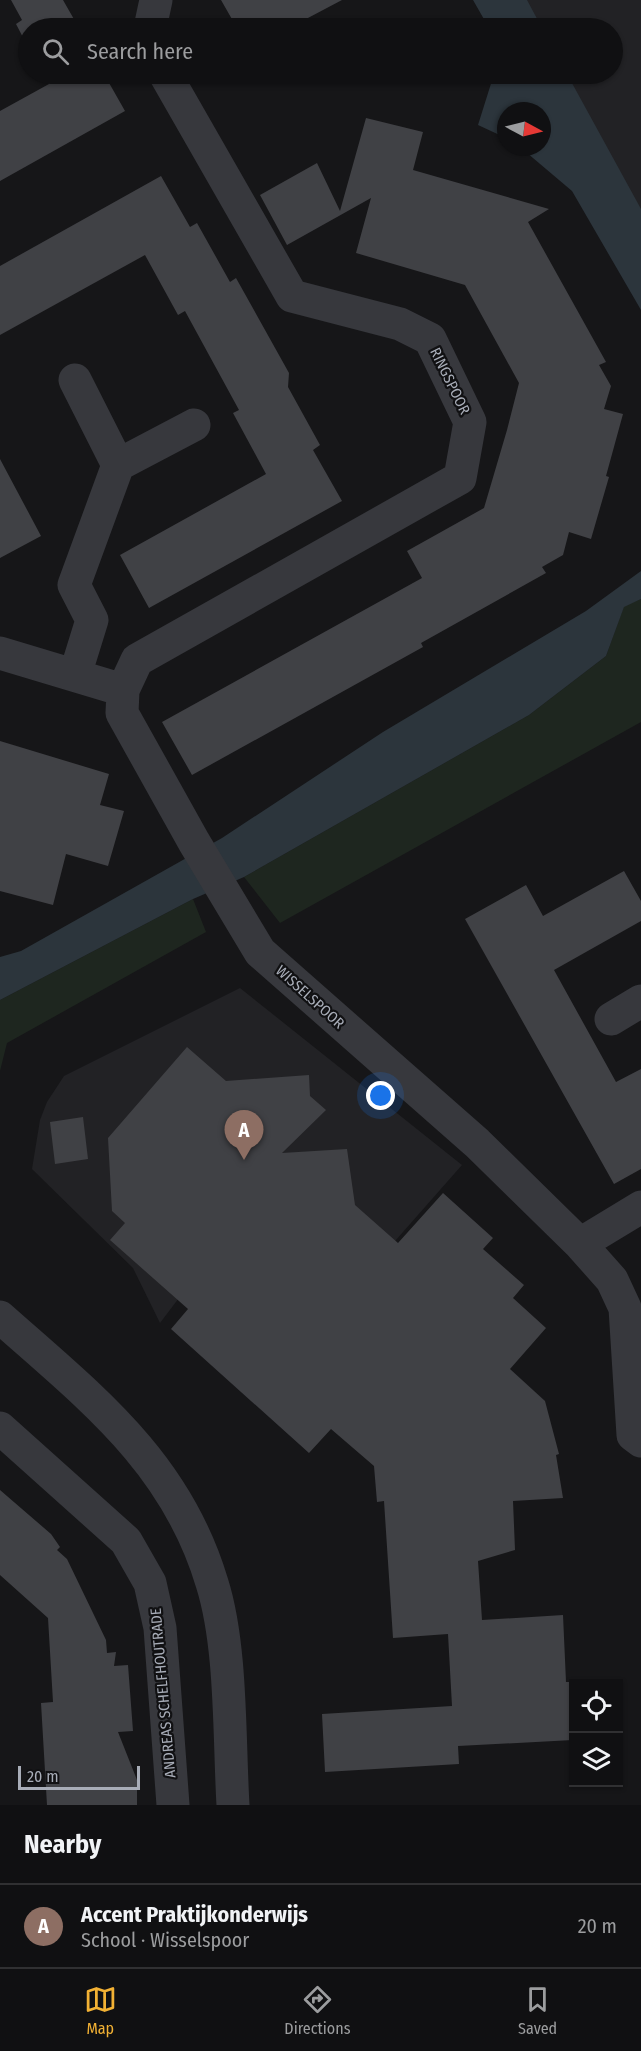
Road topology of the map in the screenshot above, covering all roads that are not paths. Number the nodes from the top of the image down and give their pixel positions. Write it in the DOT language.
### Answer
graph roads {
  1 [pos="156,0"];
  2 [pos="152,18"];
  3 [pos="171,84"];
  4 [pos="75,380"];
  5 [pos="194,425"];
  6 [pos="118,465"];
  7 [pos="0,653"];
  8 [pos="75,675"];
  9 [pos="123,690"];
  10 [pos="641,1001"];
  11 [pos="611,1019"];
  12 [pos="641,1207"];
  13 [pos="580,1244"];
  14 [pos="0,1317"];
  15 [pos="0,1428"];
  16 [pos="641,1441"];
  17 [pos="173,1805"];
  18 [pos="233,1805"];
  1 -- 2 [label="street"];
  3 -- 9 [label="street, RINGSPOOR"];
  4 -- 6 [label="street"];
  5 -- 6 [label="street"];
  6 -- 8 [label="street"];
  7 -- 8 [label="street"];
  8 -- 9 [label="street"];
  9 -- 13 [label="street, WISSELSPOOR"];
  10 -- 11 [label="street"];
  12 -- 13 [label="street"];
  13 -- 16 [label="street, WISSELSPOOR"];
  14 -- 18 [label="street"];
  15 -- 17 [label="street, ANDREAS SCHELFHOUTRADE"];
}
